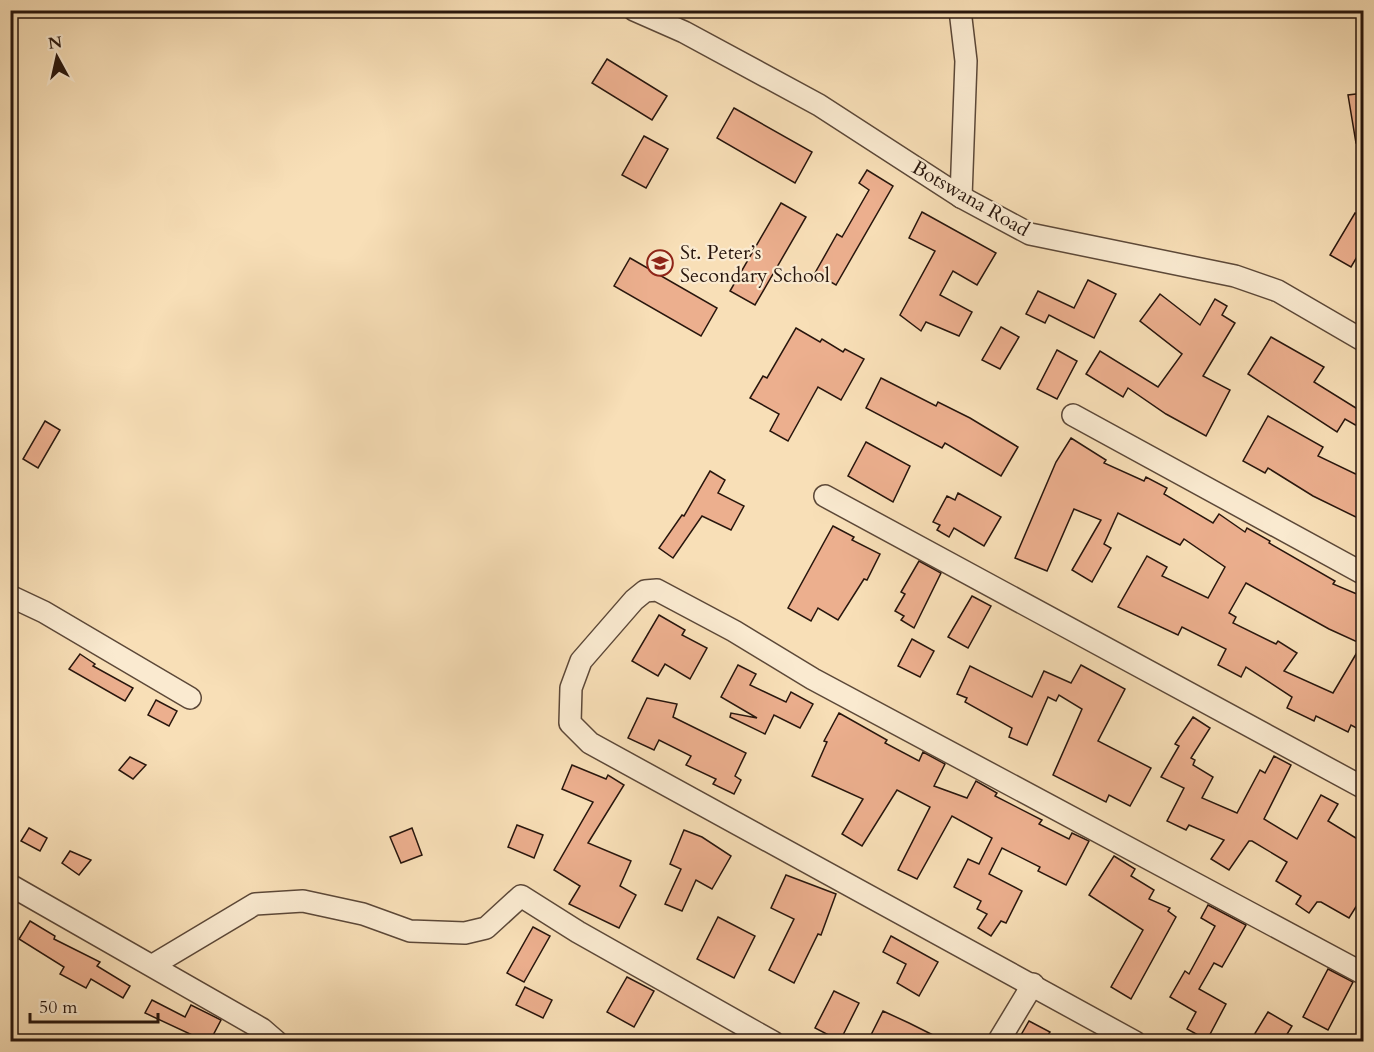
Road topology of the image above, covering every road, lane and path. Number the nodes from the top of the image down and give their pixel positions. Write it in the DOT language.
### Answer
graph roads {
  1 [pos="634,10"];
  2 [pos="960,10"];
  3 [pos="961,197"];
  4 [pos="1364,341"];
  5 [pos="1073,415"];
  6 [pos="825,496"];
  7 [pos="1364,574"];
  8 [pos="10,596"];
  9 [pos="190,698"];
  10 [pos="1364,788"];
  11 [pos="10,885"];
  12 [pos="153,965"];
  13 [pos="1364,974"];
  14 [pos="1033,984"];
  15 [pos="265,1037"];
  16 [pos="773,1041"];
  17 [pos="998,1041"];
  18 [pos="1135,1041"];
  1 -- 3 [label="street, Botswana Road"];
  2 -- 3 [label="street"];
  3 -- 4 [label="street, Botswana Road"];
  5 -- 7 [label="street"];
  6 -- 10 [label="street"];
  8 -- 9 [label="street"];
  11 -- 12 [label="street"];
  12 -- 15 [label="street"];
  12 -- 16 [label="street"];
  13 -- 14 [label="street"];
  14 -- 17 [label="street"];
  14 -- 18 [label="street"];
}
